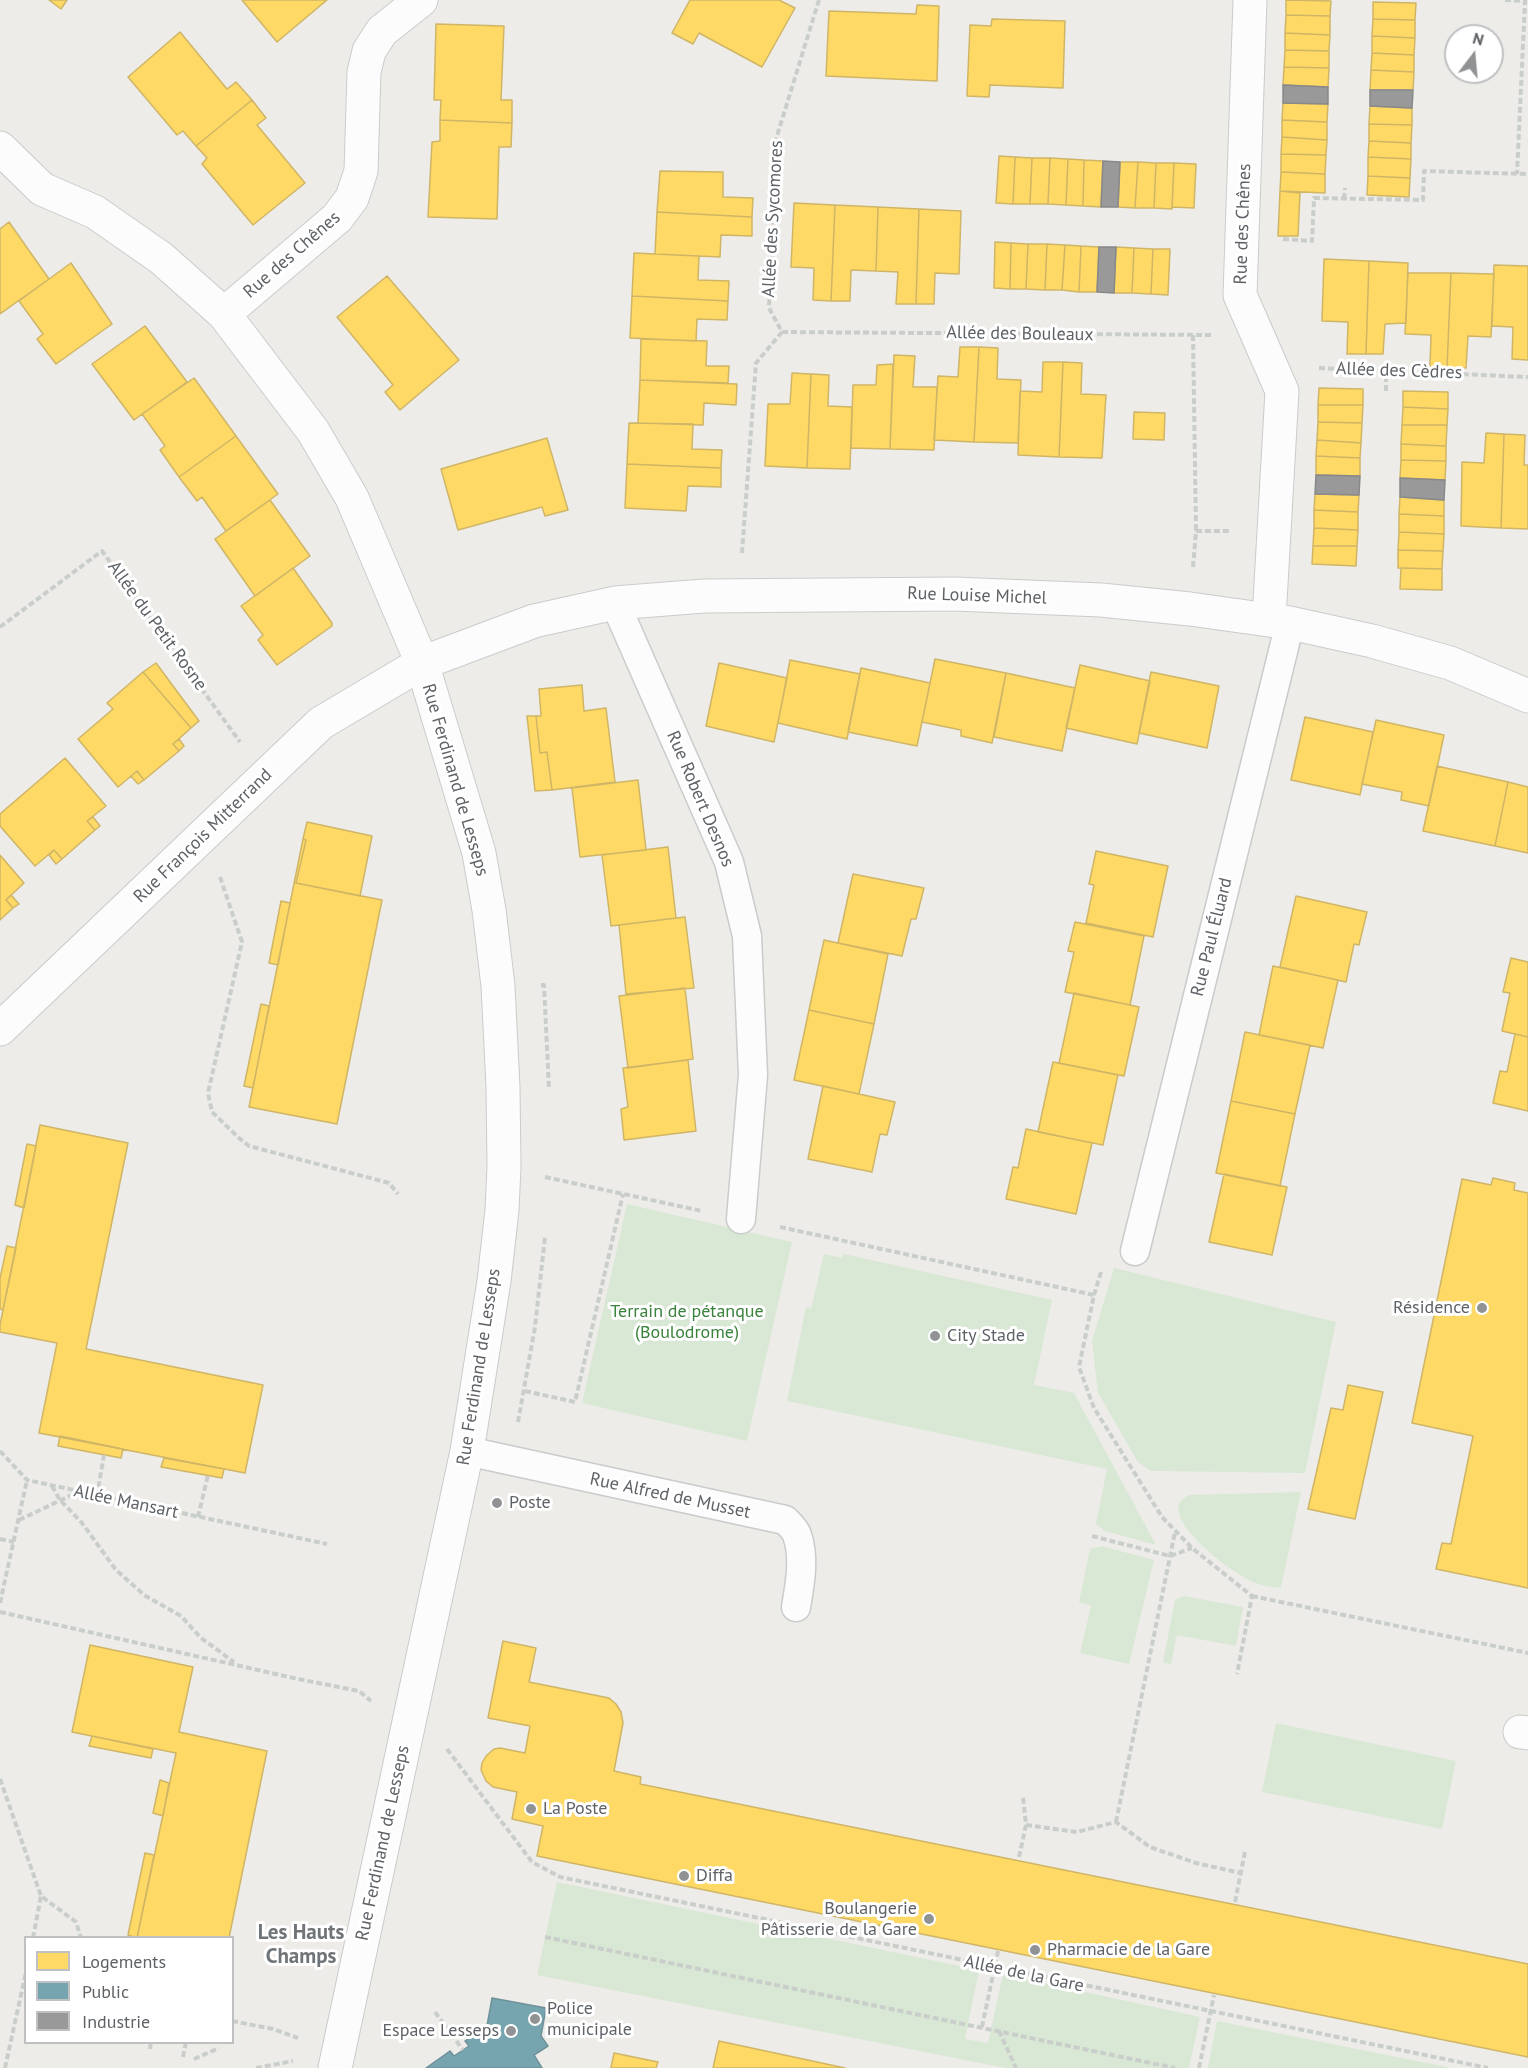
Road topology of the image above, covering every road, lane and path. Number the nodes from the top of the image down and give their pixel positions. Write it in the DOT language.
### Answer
graph roads {
  1 [pos="421,0"];
  2 [pos="819,0"];
  3 [pos="1250,0"];
  4 [pos="1506,0"];
  5 [pos="0,148"];
  6 [pos="1517,174"];
  7 [pos="1528,174"];
  8 [pos="1345,188"];
  9 [pos="1344,199"];
  10 [pos="1242,237"];
  11 [pos="224,314"];
  12 [pos="782,332"];
  13 [pos="1193,335"];
  14 [pos="1258,335"];
  15 [pos="1270,366"];
  16 [pos="1386,371"];
  17 [pos="1528,377"];
  18 [pos="1386,391"];
  19 [pos="1196,531"];
  20 [pos="741,564"];
  21 [pos="1270,567"];
  22 [pos="615,603"];
  23 [pos="1190,609"];
  24 [pos="1279,621"];
  25 [pos="0,627"];
  26 [pos="422,663"];
  27 [pos="1528,696"];
  28 [pos="265,777"];
  29 [pos="199,839"];
  30 [pos="0,1029"];
  31 [pos="504,1167"];
  32 [pos="398,1194"];
  33 [pos="623,1194"];
  34 [pos="741,1219"];
  35 [pos="1135,1251"];
  36 [pos="1094,1295"];
  37 [pos="525,1391"];
  38 [pos="0,1451"];
  39 [pos="466,1451"];
  40 [pos="104,1455"];
  41 [pos="208,1475"];
  42 [pos="27,1480"];
  43 [pos="51,1485"];
  44 [pos="78,1492"];
  45 [pos="97,1496"];
  46 [pos="60,1500"];
  47 [pos="198,1516"];
  48 [pos="19,1520"];
  49 [pos="1175,1531"];
  50 [pos="1092,1536"];
  51 [pos="0,1539"];
  52 [pos="14,1542"];
  53 [pos="327,1544"];
  54 [pos="1192,1548"];
  55 [pos="1170,1556"];
  56 [pos="1252,1596"];
  57 [pos="0,1603"];
  58 [pos="796,1607"];
  59 [pos="0,1612"];
  60 [pos="1528,1653"];
  61 [pos="237,1664"];
  62 [pos="1237,1674"];
  63 [pos="409,1719"];
  64 [pos="0,1779"];
  65 [pos="1023,1797"];
  66 [pos="1116,1822"];
  67 [pos="1026,1825"];
  68 [pos="1245,1852"];
  69 [pos="1019,1857"];
  70 [pos="1241,1873"];
  71 [pos="41,1896"];
  72 [pos="1235,1902"];
  73 [pos="33,1936"];
  74 [pos="80,1936"];
  75 [pos="545,1937"];
  76 [pos="998,1951"];
  77 [pos="994,1968"];
  78 [pos="24,1981"];
  79 [pos="1214,1995"];
  80 [pos="435,2012"];
  81 [pos="1210,2012"];
  82 [pos="982,2027"];
  83 [pos="999,2031"];
  84 [pos="151,2044"];
  85 [pos="186,2044"];
  86 [pos="219,2048"];
  87 [pos="150,2049"];
  88 [pos="463,2050"];
  89 [pos="183,2057"];
  90 [pos="194,2060"];
  91 [pos="5,2068"];
  92 [pos="335,2068"];
  93 [pos="1016,2068"];
  94 [pos="1175,2068"];
  95 [pos="1199,2068"];
  96 [pos="1488,2068"];
  1 -- 11 [label="street, Rue des Chênes"];
  2 -- 12 [label="path, Allée des Sycomores"];
  3 -- 10 [label="street, Rue des Chênes"];
  4 -- 6 [label="path"];
  5 -- 11 [label="street, Rue Ferdinand de Lesseps"];
  6 -- 7 [label="path"];
  6 -- 9 [label="path"];
  8 -- 9 [label="path"];
  9 -- 10 [label="path"];
  10 -- 14 [label="street, Rue des Chênes"];
  11 -- 26 [label="street, Rue Ferdinand de Lesseps"];
  12 -- 13 [label="path, Allée des Bouleaux"];
  12 -- 20 [label="path"];
  13 -- 14 [label="path, Allée des Bouleaux"];
  13 -- 19 [label="path"];
  14 -- 15 [label="street, Rue des Chênes"];
  15 -- 16 [label="path, Allée des Cèdres"];
  15 -- 21 [label="street, Rue des Chênes"];
  16 -- 17 [label="path, Allée des Cèdres"];
  16 -- 18 [label="path"];
  19 -- 21 [label="path"];
  19 -- 23 [label="path"];
  21 -- 24 [label="street, Rue des Chênes"];
  22 -- 23 [label="street, Rue Louise Michel"];
  22 -- 26 [label="street, Rue Louise Michel"];
  22 -- 34 [label="lane, Rue Robert Desnos"];
  23 -- 24 [label="street, Rue Louise Michel"];
  24 -- 27 [label="street, Rue Louise Michel"];
  24 -- 35 [label="lane, Rue Paul Éluard"];
  25 -- 28 [label="path, Allée du Petit Rosne"];
  26 -- 28 [label="street, Rue François Mitterrand"];
  26 -- 31 [label="street, Rue Ferdinand de Lesseps"];
  28 -- 29 [label="street, Rue François Mitterrand"];
  29 -- 30 [label="street, Rue François Mitterrand"];
  29 -- 32 [label="path"];
  31 -- 33 [label="path"];
  31 -- 39 [label="street, Rue Ferdinand de Lesseps"];
  33 -- 34 [label="path"];
  33 -- 37 [label="path"];
  34 -- 36 [label="path"];
  35 -- 36 [label="path"];
  36 -- 49 [label="path"];
  38 -- 42 [label="path"];
  39 -- 58 [label="lane, Rue Alfred de Musset"];
  39 -- 63 [label="street, Rue Ferdinand de Lesseps"];
  40 -- 45 [label="path"];
  41 -- 47 [label="path"];
  42 -- 43 [label="path, Allée Mansart"];
  42 -- 48 [label="path"];
  43 -- 44 [label="path, Allée Mansart"];
  43 -- 46 [label="path"];
  44 -- 45 [label="path, Allée Mansart"];
  44 -- 46 [label="path"];
  45 -- 47 [label="path, Allée Mansart"];
  46 -- 48 [label="path"];
  46 -- 61 [label="path"];
  47 -- 53 [label="path, Allée Mansart"];
  48 -- 52 [label="path"];
  49 -- 54 [label="path"];
  49 -- 55 [label="path"];
  50 -- 55 [label="path"];
  51 -- 52 [label="path"];
  52 -- 57 [label="path"];
  54 -- 55 [label="path"];
  54 -- 56 [label="path"];
  55 -- 66 [label="path"];
  56 -- 60 [label="path"];
  56 -- 62 [label="path"];
  59 -- 61 [label="path, Allée de la Gare"];
  61 -- 63 [label="path, Allée de la Gare"];
  63 -- 77 [label="path, Allée de la Gare"];
  63 -- 92 [label="street, Rue Ferdinand de Lesseps"];
  64 -- 71 [label="path"];
  65 -- 67 [label="path"];
  66 -- 67 [label="path"];
  66 -- 70 [label="path"];
  67 -- 69 [label="path"];
  68 -- 70 [label="path"];
  70 -- 72 [label="path"];
  71 -- 73 [label="path"];
  71 -- 74 [label="path"];
  75 -- 82 [label="path"];
  76 -- 77 [label="path"];
  77 -- 81 [label="path, Allée de la Gare"];
  77 -- 82 [label="path"];
  78 -- 91 [label="path"];
  79 -- 81 [label="path"];
  80 -- 88 [label="path"];
  81 -- 95 [label="path"];
  81 -- 96 [label="path, Allée de la Gare"];
  82 -- 83 [label="path"];
  83 -- 93 [label="path"];
  83 -- 94 [label="path"];
  84 -- 87 [label="path"];
  85 -- 89 [label="path"];
  86 -- 90 [label="path"];
}
